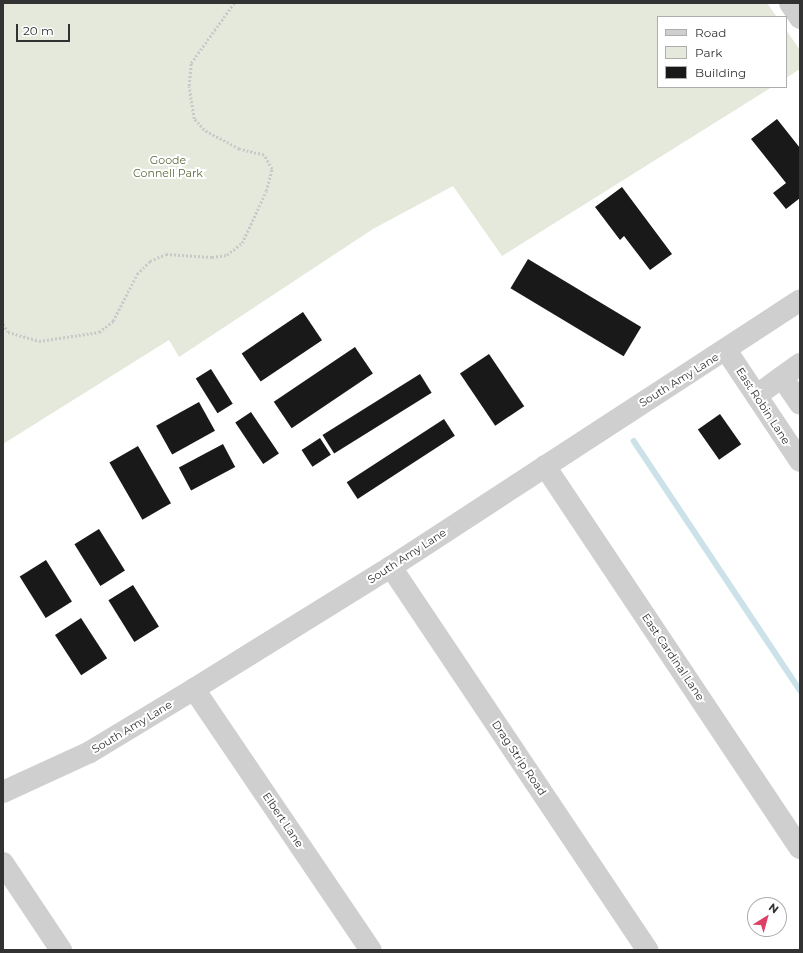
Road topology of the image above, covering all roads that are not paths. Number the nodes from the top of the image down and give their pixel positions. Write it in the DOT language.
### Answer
graph roads {
  1 [pos="790,3"];
  2 [pos="800,18"];
  3 [pos="800,300"];
  4 [pos="726,350"];
  5 [pos="800,364"];
  6 [pos="782,376"];
  7 [pos="757,395"];
  8 [pos="800,404"];
  9 [pos="800,461"];
  10 [pos="545,466"];
  11 [pos="391,567"];
  12 [pos="194,690"];
  13 [pos="3,792"];
  14 [pos="800,848"];
  15 [pos="3,863"];
  16 [pos="61,950"];
  17 [pos="371,950"];
  18 [pos="647,950"];
  1 -- 2 [label="street"];
  3 -- 4 [label="street, South Amy Lane"];
  4 -- 7 [label="street, East Robin Lane"];
  4 -- 10 [label="street, South Amy Lane"];
  5 -- 6 [label="street"];
  6 -- 7 [label="street"];
  6 -- 8 [label="street"];
  7 -- 9 [label="street, East Robin Lane"];
  10 -- 11 [label="street, South Amy Lane"];
  10 -- 14 [label="street, East Cardinal Lane"];
  11 -- 12 [label="street, South Amy Lane"];
  11 -- 18 [label="street, Drag Strip Road"];
  12 -- 13 [label="street, South Amy Lane"];
  12 -- 17 [label="street, Elbert Lane"];
  15 -- 16 [label="street"];
}
